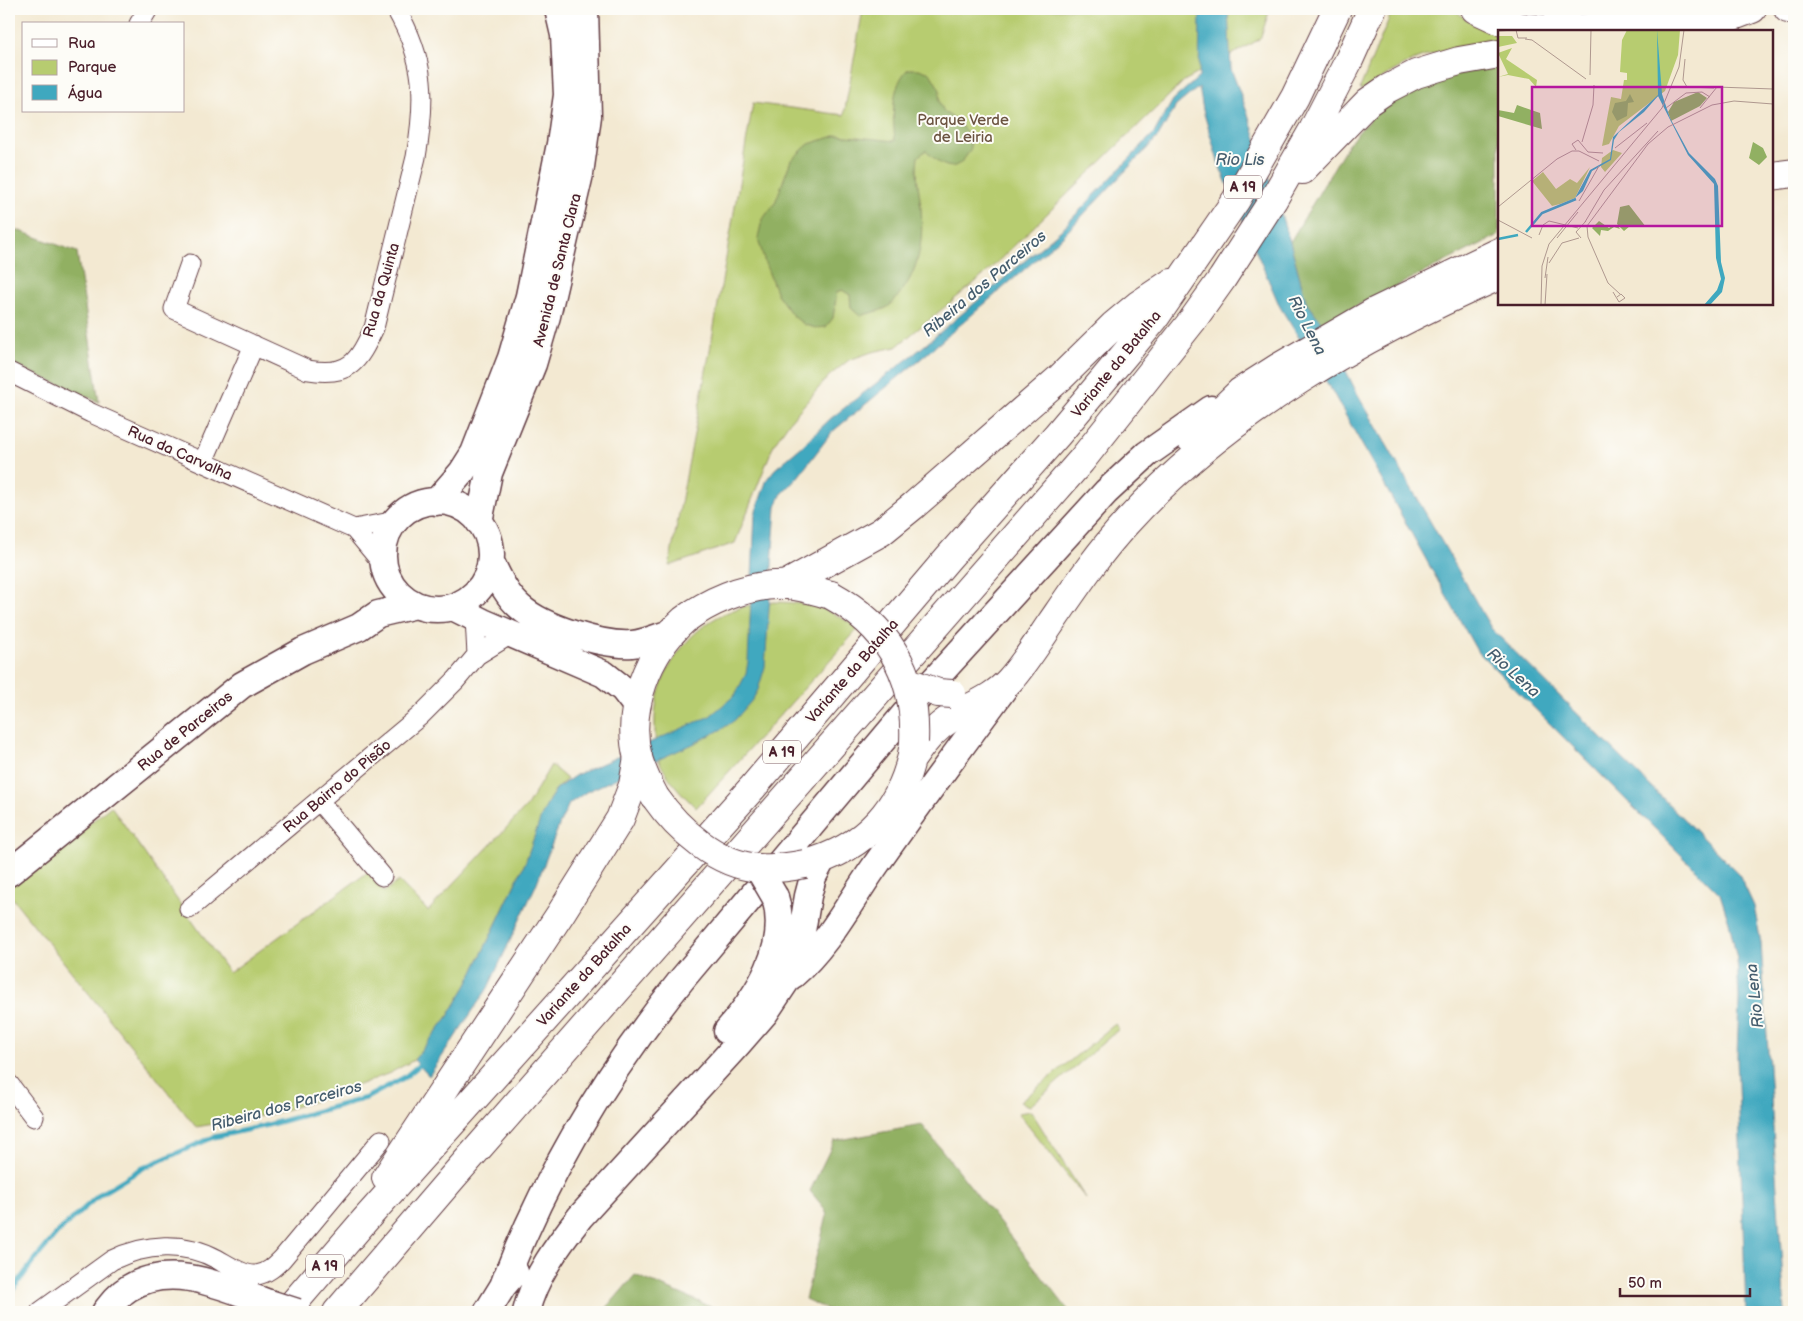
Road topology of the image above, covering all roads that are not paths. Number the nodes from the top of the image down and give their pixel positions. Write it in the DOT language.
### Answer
graph roads {
  1 [pos="148,9"];
  2 [pos="396,9"];
  3 [pos="558,9"];
  4 [pos="585,9"];
  5 [pos="1337,9"];
  6 [pos="1372,9"];
  7 [pos="1475,9"];
  8 [pos="1788,9"];
  9 [pos="1794,10"];
  10 [pos="1732,19"];
  11 [pos="140,22"];
  12 [pos="1498,54"];
  13 [pos="1317,140"];
  14 [pos="1794,173"];
  15 [pos="1773,176"];
  16 [pos="1498,253"];
  17 [pos="190,264"];
  18 [pos="1185,273"];
  19 [pos="1498,276"];
  20 [pos="1381,320"];
  21 [pos="254,345"];
  22 [pos="9,372"];
  23 [pos="1285,376"];
  24 [pos="1240,392"];
  25 [pos="203,462"];
  26 [pos="436,502"];
  27 [pos="396,521"];
  28 [pos="479,522"];
  29 [pos="354,529"];
  30 [pos="491,562"];
  31 [pos="386,571"];
  32 [pos="785,585"];
  33 [pos="416,605"];
  34 [pos="464,612"];
  35 [pos="378,614"];
  36 [pos="673,632"];
  37 [pos="511,634"];
  38 [pos="477,655"];
  39 [pos="1009,681"];
  40 [pos="908,682"];
  41 [pos="637,706"];
  42 [pos="913,751"];
  43 [pos="638,757"];
  44 [pos="319,801"];
  45 [pos="814,862"];
  46 [pos="758,868"];
  47 [pos="9,873"];
  48 [pos="382,876"];
  49 [pos="189,908"];
  50 [pos="787,980"];
  51 [pos="9,1084"];
  52 [pos="34,1116"];
  53 [pos="381,1140"];
  54 [pos="365,1220"];
  55 [pos="503,1286"];
  56 [pos="40,1312"];
  57 [pos="105,1312"];
  58 [pos="286,1312"];
  59 [pos="297,1312"];
  60 [pos="336,1312"];
  61 [pos="487,1312"];
  62 [pos="526,1312"];
  1 -- 11 [label="street"];
  2 -- 21 [label="street, Rua da Quinta"];
  3 -- 26 [label="main road, Avenida de Santa Clara"];
  4 -- 28 [label="main road, Avenida de Santa Clara"];
  5 -- 18 [label="main road, Variante da Batalha / A 19"];
  6 -- 13 [label="main road"];
  7 -- 10 [label="main road"];
  8 -- 9 [label="main road"];
  12 -- 13 [label="main road"];
  13 -- 60 [label="main road, A 19"];
  14 -- 15 [label="main road"];
  16 -- 20 [label="main road"];
  17 -- 21 [label="street, Rua da Quinta"];
  18 -- 32 [label="main road"];
  18 -- 54 [label="main road, Variante da Batalha / A 19"];
  19 -- 20 [label="main road"];
  20 -- 23 [label="main road"];
  21 -- 25 [label="street"];
  22 -- 25 [label="street, Rua da Carvalha"];
  23 -- 24 [label="main road"];
  23 -- 39 [label="main road"];
  24 -- 40 [label="main road, bridge"];
  24 -- 55 [label="main road"];
  25 -- 29 [label="street, Rua da Carvalha"];
  26 -- 27 [label="main road"];
  26 -- 28 [label="main road"];
  27 -- 29 [label="street"];
  27 -- 31 [label="main road"];
  28 -- 30 [label="main road"];
  29 -- 31 [label="street, Rua da Carvalha"];
  30 -- 34 [label="main road"];
  30 -- 36 [label="main road"];
  31 -- 33 [label="main road"];
  31 -- 35 [label="main road"];
  32 -- 36 [label="main road"];
  32 -- 40 [label="main road, bridge"];
  33 -- 34 [label="main road"];
  33 -- 35 [label="main road, Rua de Parceiros"];
  34 -- 37 [label="main road"];
  34 -- 38 [label="street"];
  35 -- 47 [label="main road, Rua de Parceiros"];
  36 -- 41 [label="main road"];
  37 -- 38 [label="street, Rua Bairro do Pisão"];
  37 -- 41 [label="main road"];
  38 -- 44 [label="street, Rua Bairro do Pisão"];
  39 -- 42 [label="main road"];
  39 -- 50 [label="main road"];
  40 -- 42 [label="main road, bridge"];
  41 -- 43 [label="main road"];
  42 -- 45 [label="main road"];
  43 -- 46 [label="main road, bridge"];
  43 -- 54 [label="main road"];
  44 -- 48 [label="street"];
  44 -- 49 [label="street, Rua Bairro do Pisão"];
  45 -- 46 [label="main road, bridge"];
  45 -- 50 [label="main road"];
  46 -- 55 [label="main road, bridge"];
  50 -- 62 [label="main road"];
  51 -- 52 [label="street"];
  53 -- 56 [label="street"];
  54 -- 58 [label="main road, Variante da Batalha / A 19"];
  55 -- 61 [label="main road"];
  57 -- 59 [label="main road, bridge"];
}
